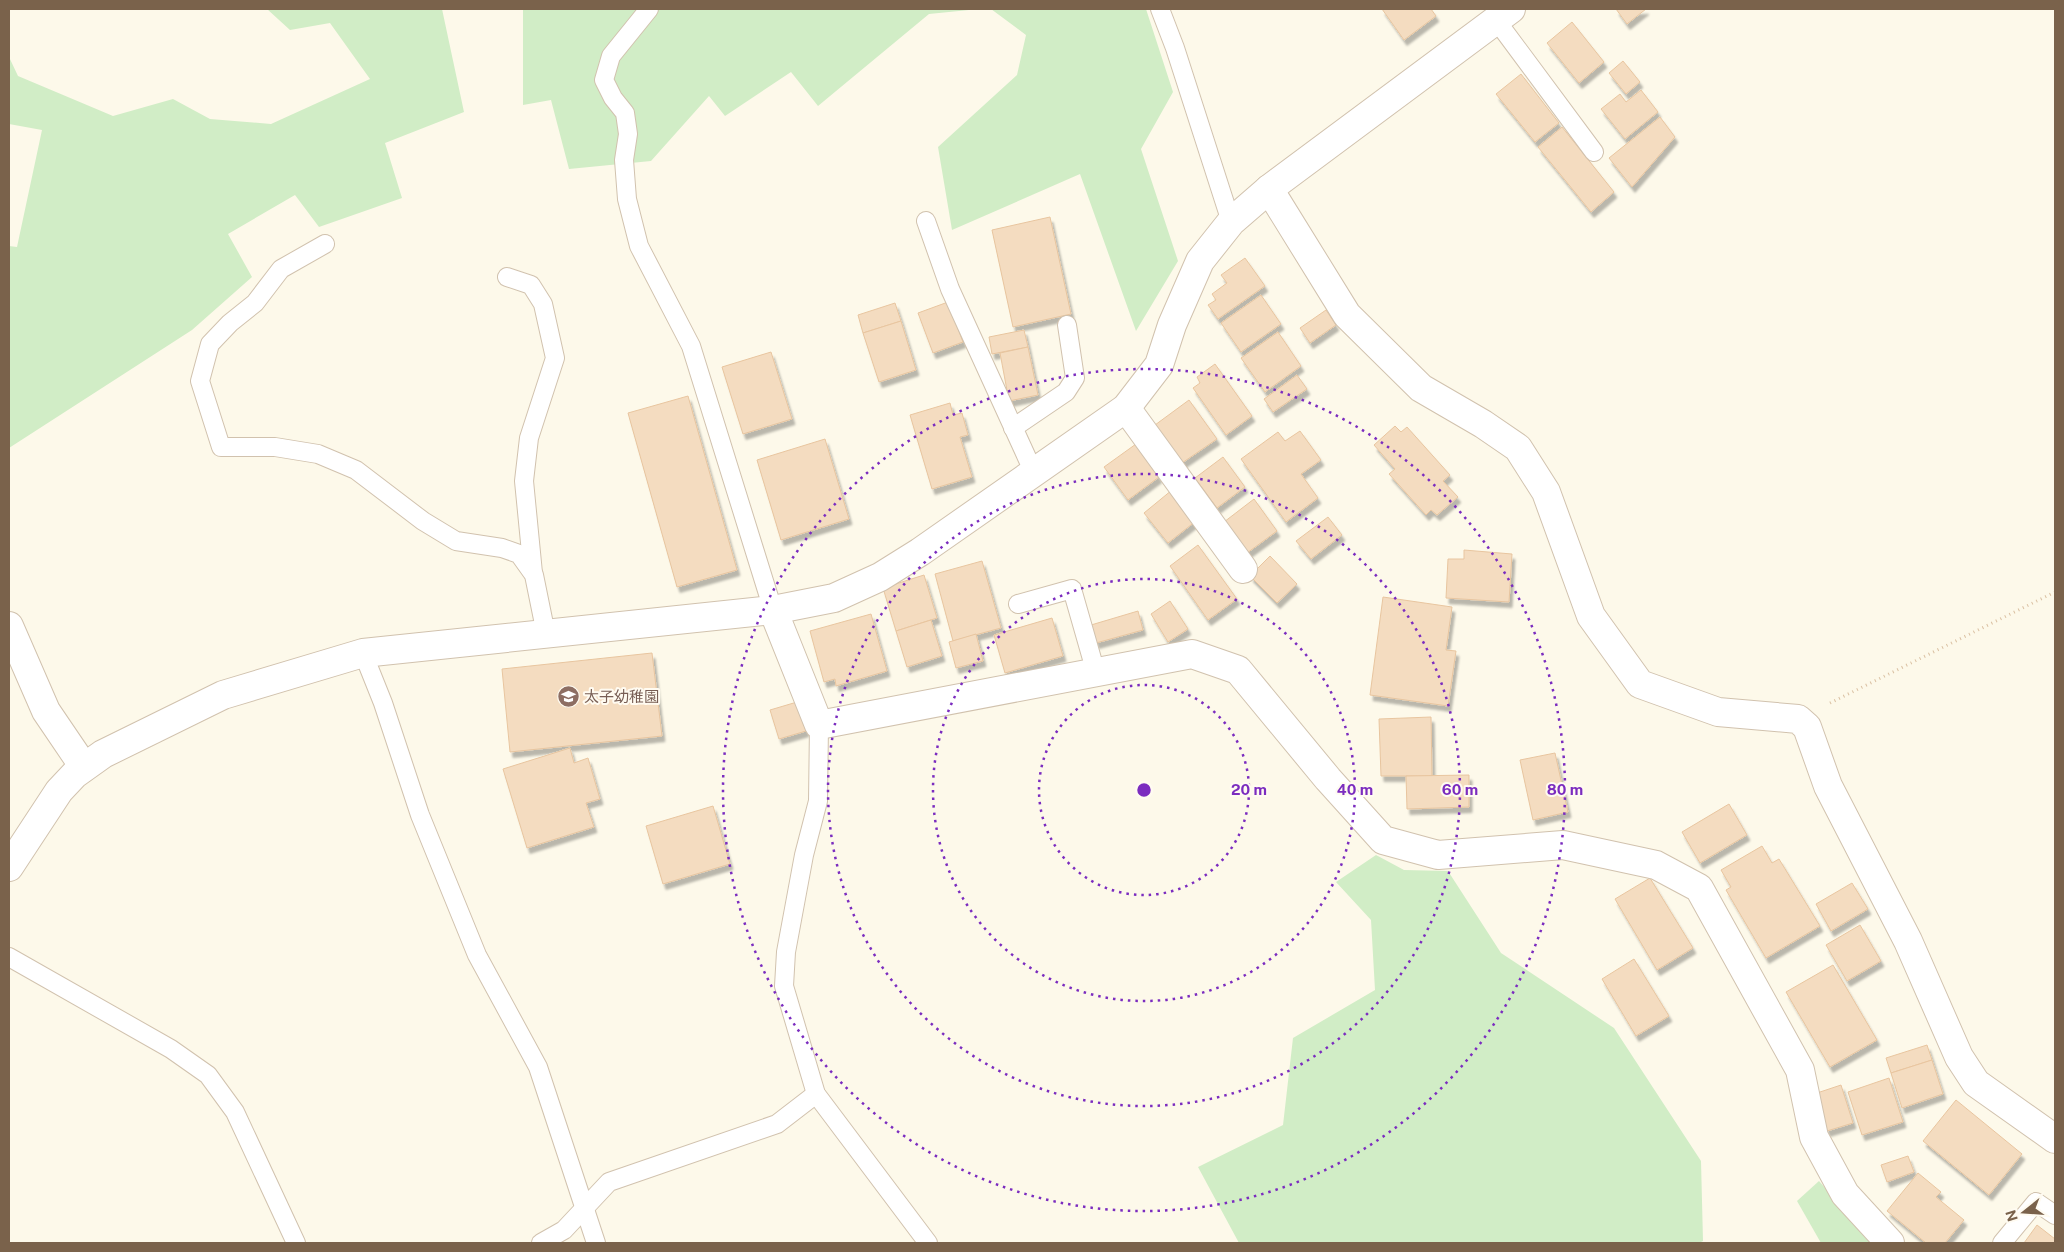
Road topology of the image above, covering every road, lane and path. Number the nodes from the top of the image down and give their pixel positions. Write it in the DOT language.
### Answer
graph roads {
  1 [pos="649,9"];
  2 [pos="1160,9"];
  3 [pos="1503,14"];
  4 [pos="1594,152"];
  5 [pos="1269,189"];
  6 [pos="926,221"];
  7 [pos="1231,222"];
  8 [pos="324,244"];
  9 [pos="508,278"];
  10 [pos="1067,325"];
  11 [pos="1126,408"];
  12 [pos="1013,428"];
  13 [pos="1034,473"];
  14 [pos="1243,569"];
  15 [pos="534,575"];
  16 [pos="2055,592"];
  17 [pos="1018,604"];
  18 [pos="774,610"];
  19 [pos="9,626"];
  20 [pos="546,634"];
  21 [pos="363,653"];
  22 [pos="1096,673"];
  23 [pos="1798,719"];
  24 [pos="819,725"];
  25 [pos="84,767"];
  26 [pos="9,867"];
  27 [pos="9,958"];
  28 [pos="816,1094"];
  29 [pos="2055,1138"];
  30 [pos="584,1210"];
  31 [pos="2055,1215"];
  32 [pos="296,1243"];
  33 [pos="541,1243"];
  34 [pos="596,1243"];
  35 [pos="928,1243"];
  36 [pos="1890,1243"];
  37 [pos="2002,1243"];
  1 -- 18 [label="lane"];
  2 -- 7 [label="lane"];
  3 -- 4 [label="lane"];
  3 -- 5 [label="street"];
  5 -- 7 [label="street"];
  5 -- 23 [label="street"];
  6 -- 12 [label="lane"];
  7 -- 11 [label="street"];
  8 -- 15 [label="lane"];
  9 -- 15 [label="lane"];
  10 -- 12 [label="lane"];
  11 -- 13 [label="street"];
  11 -- 14 [label="street"];
  12 -- 13 [label="lane"];
  13 -- 18 [label="street"];
  15 -- 20 [label="lane"];
  16 -- 23 [label="path"];
  17 -- 22 [label="lane"];
  18 -- 20 [label="street"];
  18 -- 24 [label="street"];
  19 -- 25 [label="street"];
  20 -- 21 [label="street"];
  21 -- 25 [label="street"];
  21 -- 30 [label="lane"];
  22 -- 24 [label="street"];
  22 -- 36 [label="street"];
  23 -- 29 [label="street"];
  24 -- 28 [label="lane"];
  25 -- 26 [label="street"];
  27 -- 32 [label="lane"];
  28 -- 30 [label="lane"];
  28 -- 35 [label="lane"];
  30 -- 33 [label="lane"];
  30 -- 34 [label="lane"];
  31 -- 37 [label="lane"];
}
